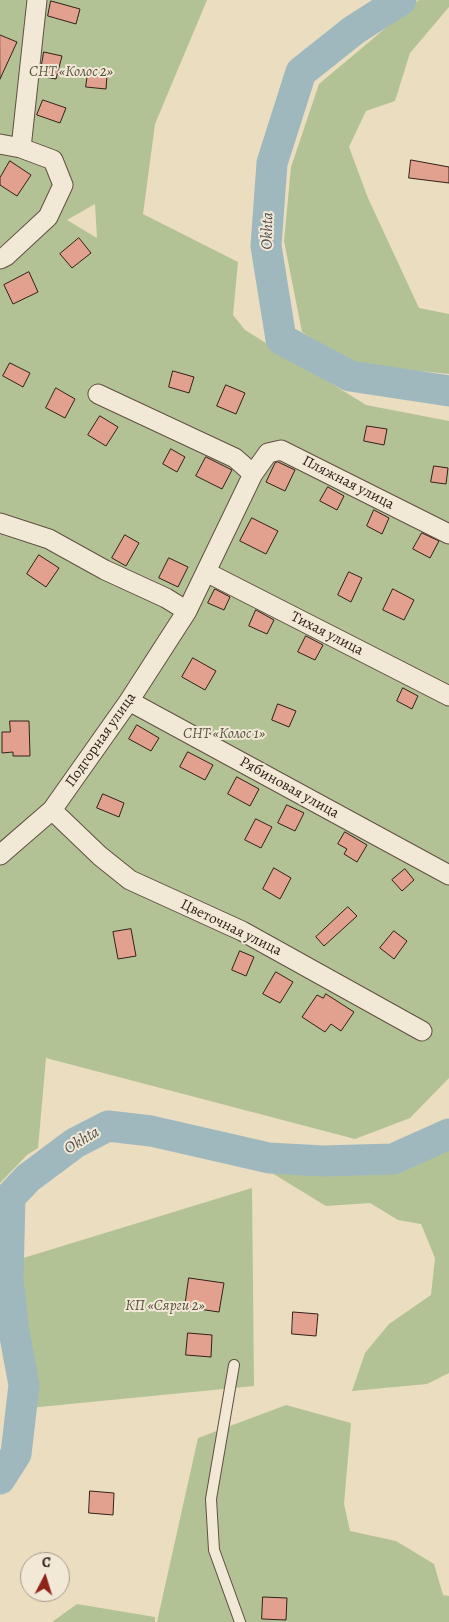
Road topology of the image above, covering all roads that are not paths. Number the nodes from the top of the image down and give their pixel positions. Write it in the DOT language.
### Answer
graph roads {
  1 [pos="37,0"];
  2 [pos="0,144"];
  3 [pos="22,148"];
  4 [pos="0,258"];
  5 [pos="98,394"];
  6 [pos="253,474"];
  7 [pos="0,523"];
  8 [pos="449,534"];
  9 [pos="206,572"];
  10 [pos="187,611"];
  11 [pos="449,696"];
  12 [pos="129,701"];
  13 [pos="52,810"];
  14 [pos="0,856"];
  15 [pos="449,875"];
  16 [pos="422,1031"];
  17 [pos="234,1365"];
  18 [pos="240,1622"];
  1 -- 3 [label="street"];
  2 -- 3 [label="street"];
  3 -- 4 [label="street"];
  5 -- 6 [label="street"];
  6 -- 8 [label="street, Пляжная улица"];
  6 -- 9 [label="street, Подгорная улица"];
  7 -- 10 [label="street"];
  9 -- 10 [label="street, Подгорная улица"];
  9 -- 11 [label="street, Тихая улица"];
  10 -- 12 [label="street, Подгорная улица"];
  12 -- 13 [label="street, Подгорная улица"];
  12 -- 15 [label="street, Рябиновая улица"];
  13 -- 14 [label="street, Подгорная улица"];
  13 -- 16 [label="street, Цветочная улица"];
  17 -- 18 [label="lane"];
}
